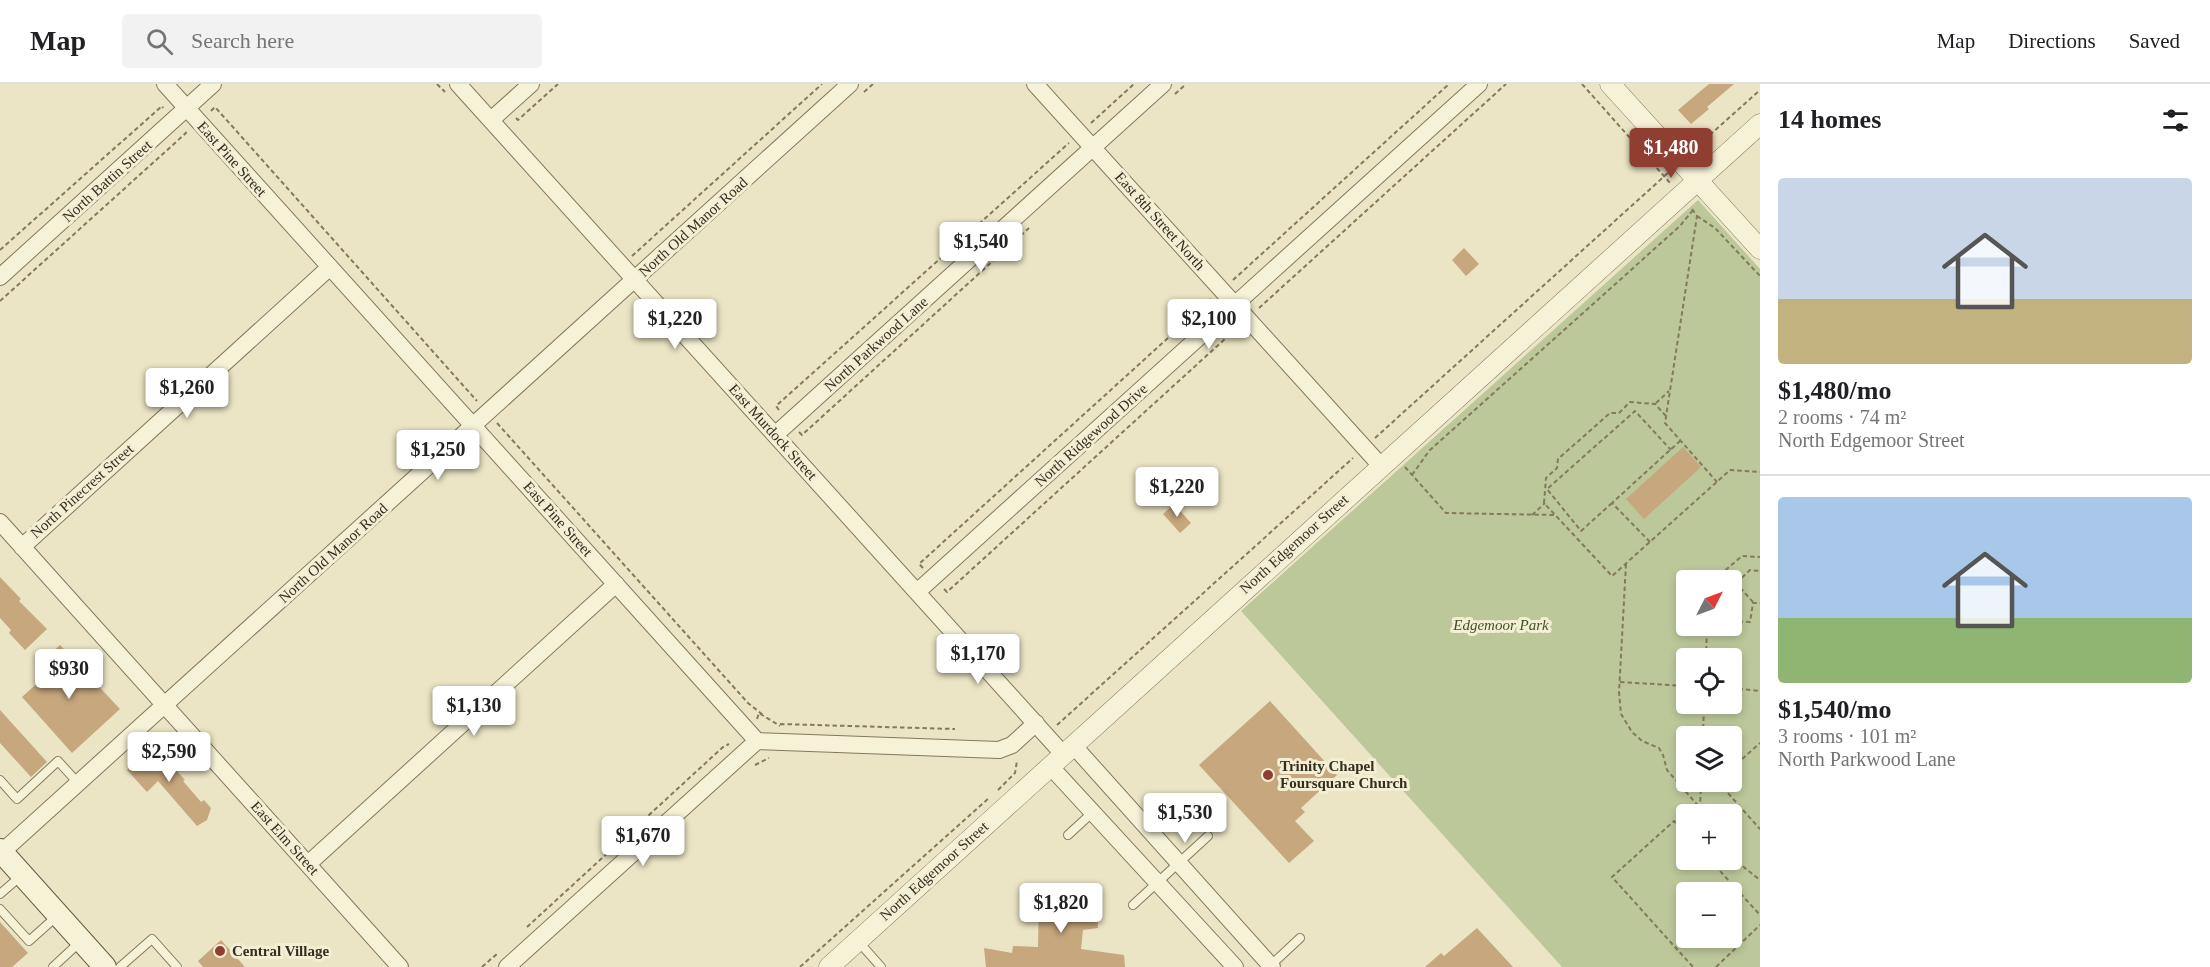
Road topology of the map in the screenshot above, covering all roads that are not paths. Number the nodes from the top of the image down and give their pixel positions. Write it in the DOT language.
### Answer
graph roads {
  1 [pos="165,84"];
  2 [pos="213,84"];
  3 [pos="458,84"];
  4 [pos="531,84"];
  5 [pos="850,84"];
  6 [pos="1035,84"];
  7 [pos="1163,84"];
  8 [pos="1479,84"];
  9 [pos="1611,84"];
  10 [pos="187,108"];
  11 [pos="490,120"];
  12 [pos="1760,124"];
  13 [pos="1093,148"];
  14 [pos="1697,180"];
  15 [pos="1760,249"];
  16 [pos="330,267"];
  17 [pos="0,278"];
  18 [pos="635,280"];
  19 [pos="1235,304"];
  20 [pos="473,426"];
  21 [pos="776,435"];
  22 [pos="1388,460"];
  23 [pos="0,522"];
  24 [pos="22,547"];
  25 [pos="616,584"];
  26 [pos="917,592"];
  27 [pos="165,705"];
  28 [pos="1041,729"];
  29 [pos="757,741"];
  30 [pos="1062,755"];
  31 [pos="0,780"];
  32 [pos="78,783"];
  33 [pos="1093,812"];
  34 [pos="1068,835"];
  35 [pos="1208,836"];
  36 [pos="1,852"];
  37 [pos="1179,863"];
  38 [pos="308,864"];
  39 [pos="22,875"];
  40 [pos="1157,882"];
  41 [pos="0,894"];
  42 [pos="1133,905"];
  43 [pos="0,909"];
  44 [pos="58,915"];
  45 [pos="1300,938"];
  46 [pos="81,941"];
  47 [pos="858,941"];
  48 [pos="1271,966"];
  49 [pos="52,967"];
  50 [pos="105,967"];
  51 [pos="120,967"];
  52 [pos="177,967"];
  53 [pos="400,967"];
  54 [pos="507,967"];
  55 [pos="829,967"];
  56 [pos="881,967"];
  57 [pos="1235,967"];
  1 -- 10 [label="street, East Pine Street"];
  2 -- 10 [label="street, North Battin Street"];
  3 -- 11 [label="street, East Murdock Street"];
  4 -- 11 [label="street"];
  5 -- 18 [label="street, North Old Manor Road"];
  6 -- 13 [label="street, East 8th Street North"];
  7 -- 13 [label="street, North Parkwood Lane"];
  8 -- 19 [label="street, North Ridgewood Drive"];
  9 -- 14 [label="street"];
  10 -- 16 [label="street, East Pine Street"];
  10 -- 17 [label="street, North Battin Street"];
  11 -- 18 [label="street, East Murdock Street"];
  12 -- 14 [label="street, North Edgemoor Street"];
  13 -- 19 [label="street, East 8th Street North"];
  13 -- 21 [label="street, North Parkwood Lane"];
  14 -- 15 [label="street"];
  14 -- 22 [label="street, North Edgemoor Street"];
  16 -- 20 [label="street, East Pine Street"];
  16 -- 24 [label="street, North Pinecrest Street"];
  18 -- 20 [label="street, North Old Manor Road"];
  18 -- 21 [label="street, East Murdock Street"];
  19 -- 22 [label="street, East 8th Street North"];
  19 -- 26 [label="street, North Ridgewood Drive"];
  20 -- 25 [label="street, East Pine Street"];
  20 -- 27 [label="street, North Old Manor Road"];
  21 -- 26 [label="street, East Murdock Street"];
  22 -- 30 [label="street, North Edgemoor Street"];
  23 -- 24 [label="street, East Elm Street"];
  24 -- 27 [label="street, East Elm Street"];
  25 -- 29 [label="street, East Pine Street"];
  25 -- 38 [label="street"];
  26 -- 28 [label="street, East Murdock Street"];
  27 -- 32 [label="street, North Old Manor Road"];
  27 -- 38 [label="street, East Elm Street"];
  28 -- 29 [label="street"];
  28 -- 30 [label="street, East Murdock Street"];
  29 -- 54 [label="street"];
  30 -- 33 [label="street"];
  30 -- 37 [label="street"];
  30 -- 47 [label="street, North Edgemoor Street"];
  31 -- 32 [label="lane"];
  32 -- 36 [label="street, North Old Manor Road"];
  33 -- 34 [label="lane"];
  33 -- 40 [label="street"];
  35 -- 37 [label="lane"];
  36 -- 39 [label="main road"];
  37 -- 40 [label="lane"];
  37 -- 48 [label="street"];
  38 -- 53 [label="street, East Elm Street"];
  39 -- 41 [label="lane"];
  39 -- 44 [label="main road"];
  40 -- 42 [label="lane"];
  40 -- 57 [label="street"];
  43 -- 44 [label="lane"];
  44 -- 46 [label="main road"];
  45 -- 48 [label="lane"];
  46 -- 49 [label="lane"];
  46 -- 50 [label="main road"];
  47 -- 55 [label="street, North Edgemoor Street"];
  47 -- 56 [label="lane"];
  51 -- 52 [label="lane"];
}
